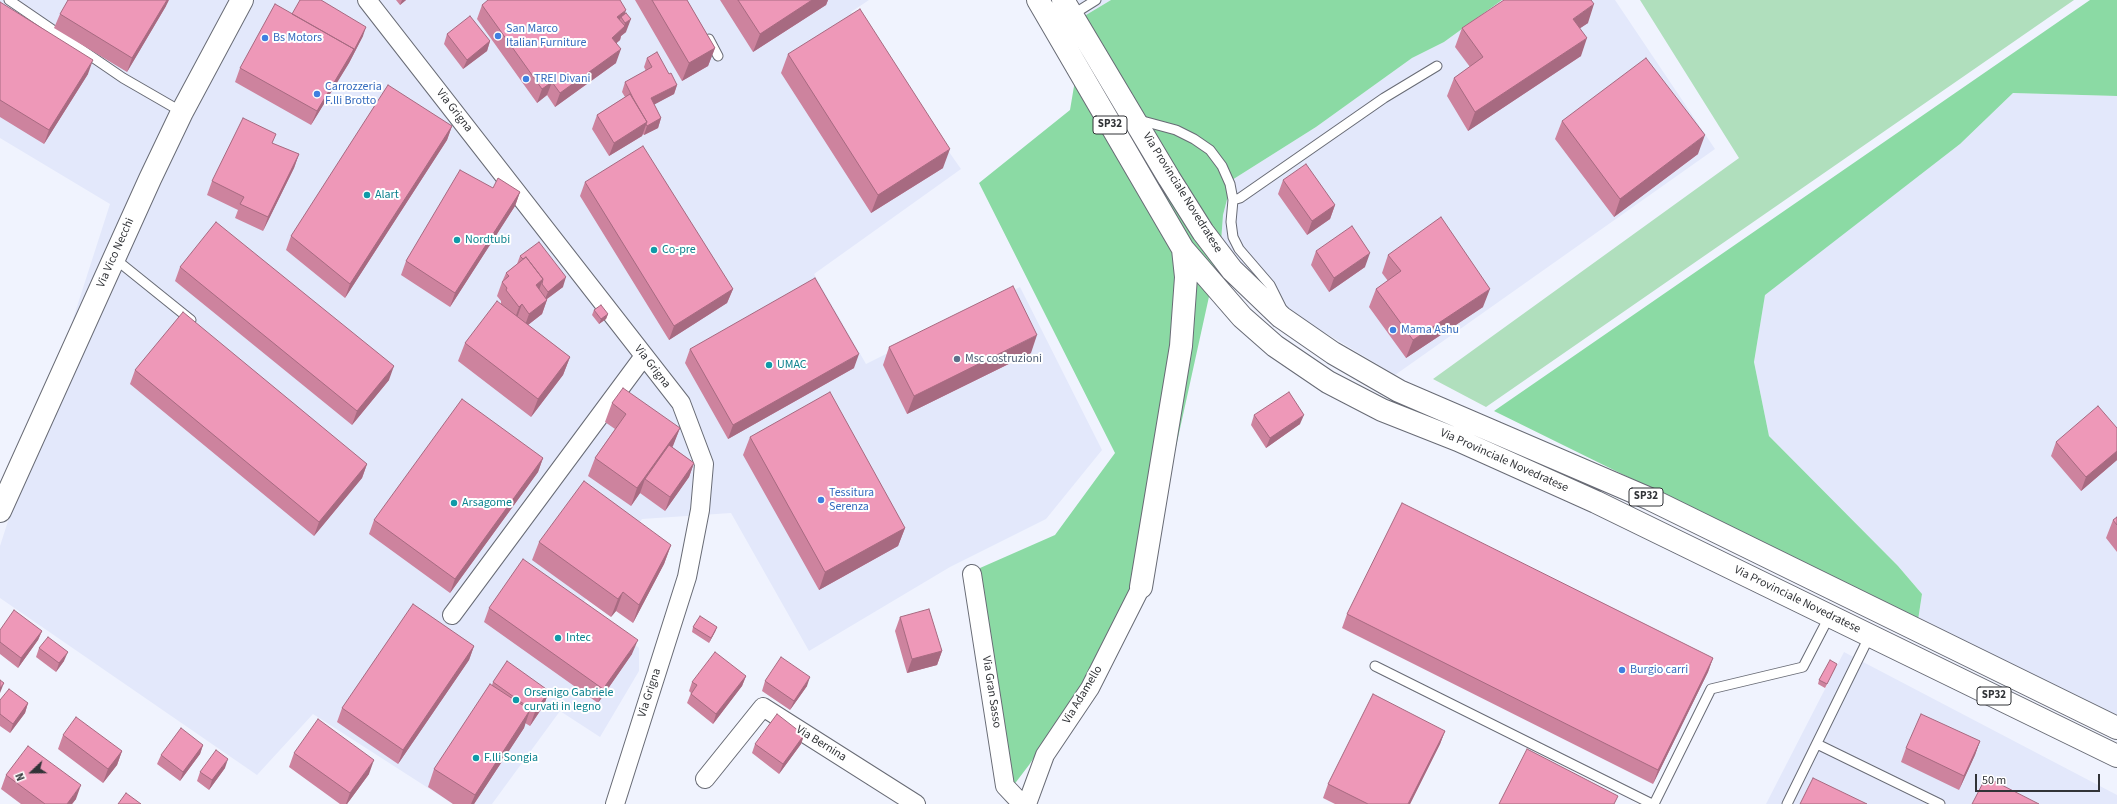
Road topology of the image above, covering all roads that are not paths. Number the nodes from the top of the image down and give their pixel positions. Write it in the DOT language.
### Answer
graph roads {
  1 [pos="8,0"];
  2 [pos="242,0"];
  3 [pos="367,0"];
  4 [pos="1038,0"];
  5 [pos="1096,0"];
  6 [pos="1068,8"];
  7 [pos="704,31"];
  8 [pos="718,56"];
  9 [pos="1437,66"];
  10 [pos="182,112"];
  11 [pos="1135,119"];
  12 [pos="1233,200"];
  13 [pos="1183,249"];
  14 [pos="114,258"];
  15 [pos="1281,317"];
  16 [pos="200,328"];
  17 [pos="644,356"];
  18 [pos="0,511"];
  19 [pos="972,574"];
  20 [pos="1141,586"];
  21 [pos="452,615"];
  22 [pos="1830,615"];
  23 [pos="1870,635"];
  24 [pos="1375,666"];
  25 [pos="2117,728"];
  26 [pos="1816,744"];
  27 [pos="2117,756"];
  28 [pos="705,779"];
  29 [pos="615,804"];
  30 [pos="916,804"];
  31 [pos="1022,804"];
  32 [pos="1027,804"];
  33 [pos="1653,804"];
  34 [pos="1787,804"];
  35 [pos="1940,804"];
  1 -- 10 [label="lane"];
  2 -- 10 [label="main road, Via Vico Necchi"];
  3 -- 17 [label="street, Via Grigna"];
  4 -- 13 [label="main road, Via Provinciale Novedratese / SP32"];
  5 -- 6 [label="lane"];
  6 -- 11 [label="main road, Via Provinciale Novedratese / SP32"];
  7 -- 8 [label="lane"];
  9 -- 12 [label="lane"];
  10 -- 14 [label="main road, Via Vico Necchi"];
  11 -- 12 [label="lane, Via Provinciale Novedratese"];
  11 -- 15 [label="main road, Via Provinciale Novedratese / SP32"];
  12 -- 15 [label="lane, Via Provinciale Novedratese"];
  13 -- 20 [label="main road"];
  13 -- 22 [label="main road, Via Provinciale Novedratese / SP32"];
  14 -- 16 [label="lane"];
  14 -- 18 [label="main road, Via Vico Necchi"];
  15 -- 25 [label="main road, Via Provinciale Novedratese / SP32"];
  17 -- 21 [label="street"];
  17 -- 29 [label="street, Via Grigna"];
  19 -- 31 [label="street, Via Gran Sasso"];
  20 -- 32 [label="street, Via Adamello"];
  22 -- 23 [label="main road, Via Provinciale Novedratese / SP32"];
  22 -- 33 [label="lane"];
  23 -- 26 [label="lane"];
  23 -- 27 [label="main road, Via Provinciale Novedratese / SP32"];
  24 -- 33 [label="lane"];
  26 -- 34 [label="lane"];
  26 -- 35 [label="lane"];
  28 -- 30 [label="street, Via Bernina"];
}
